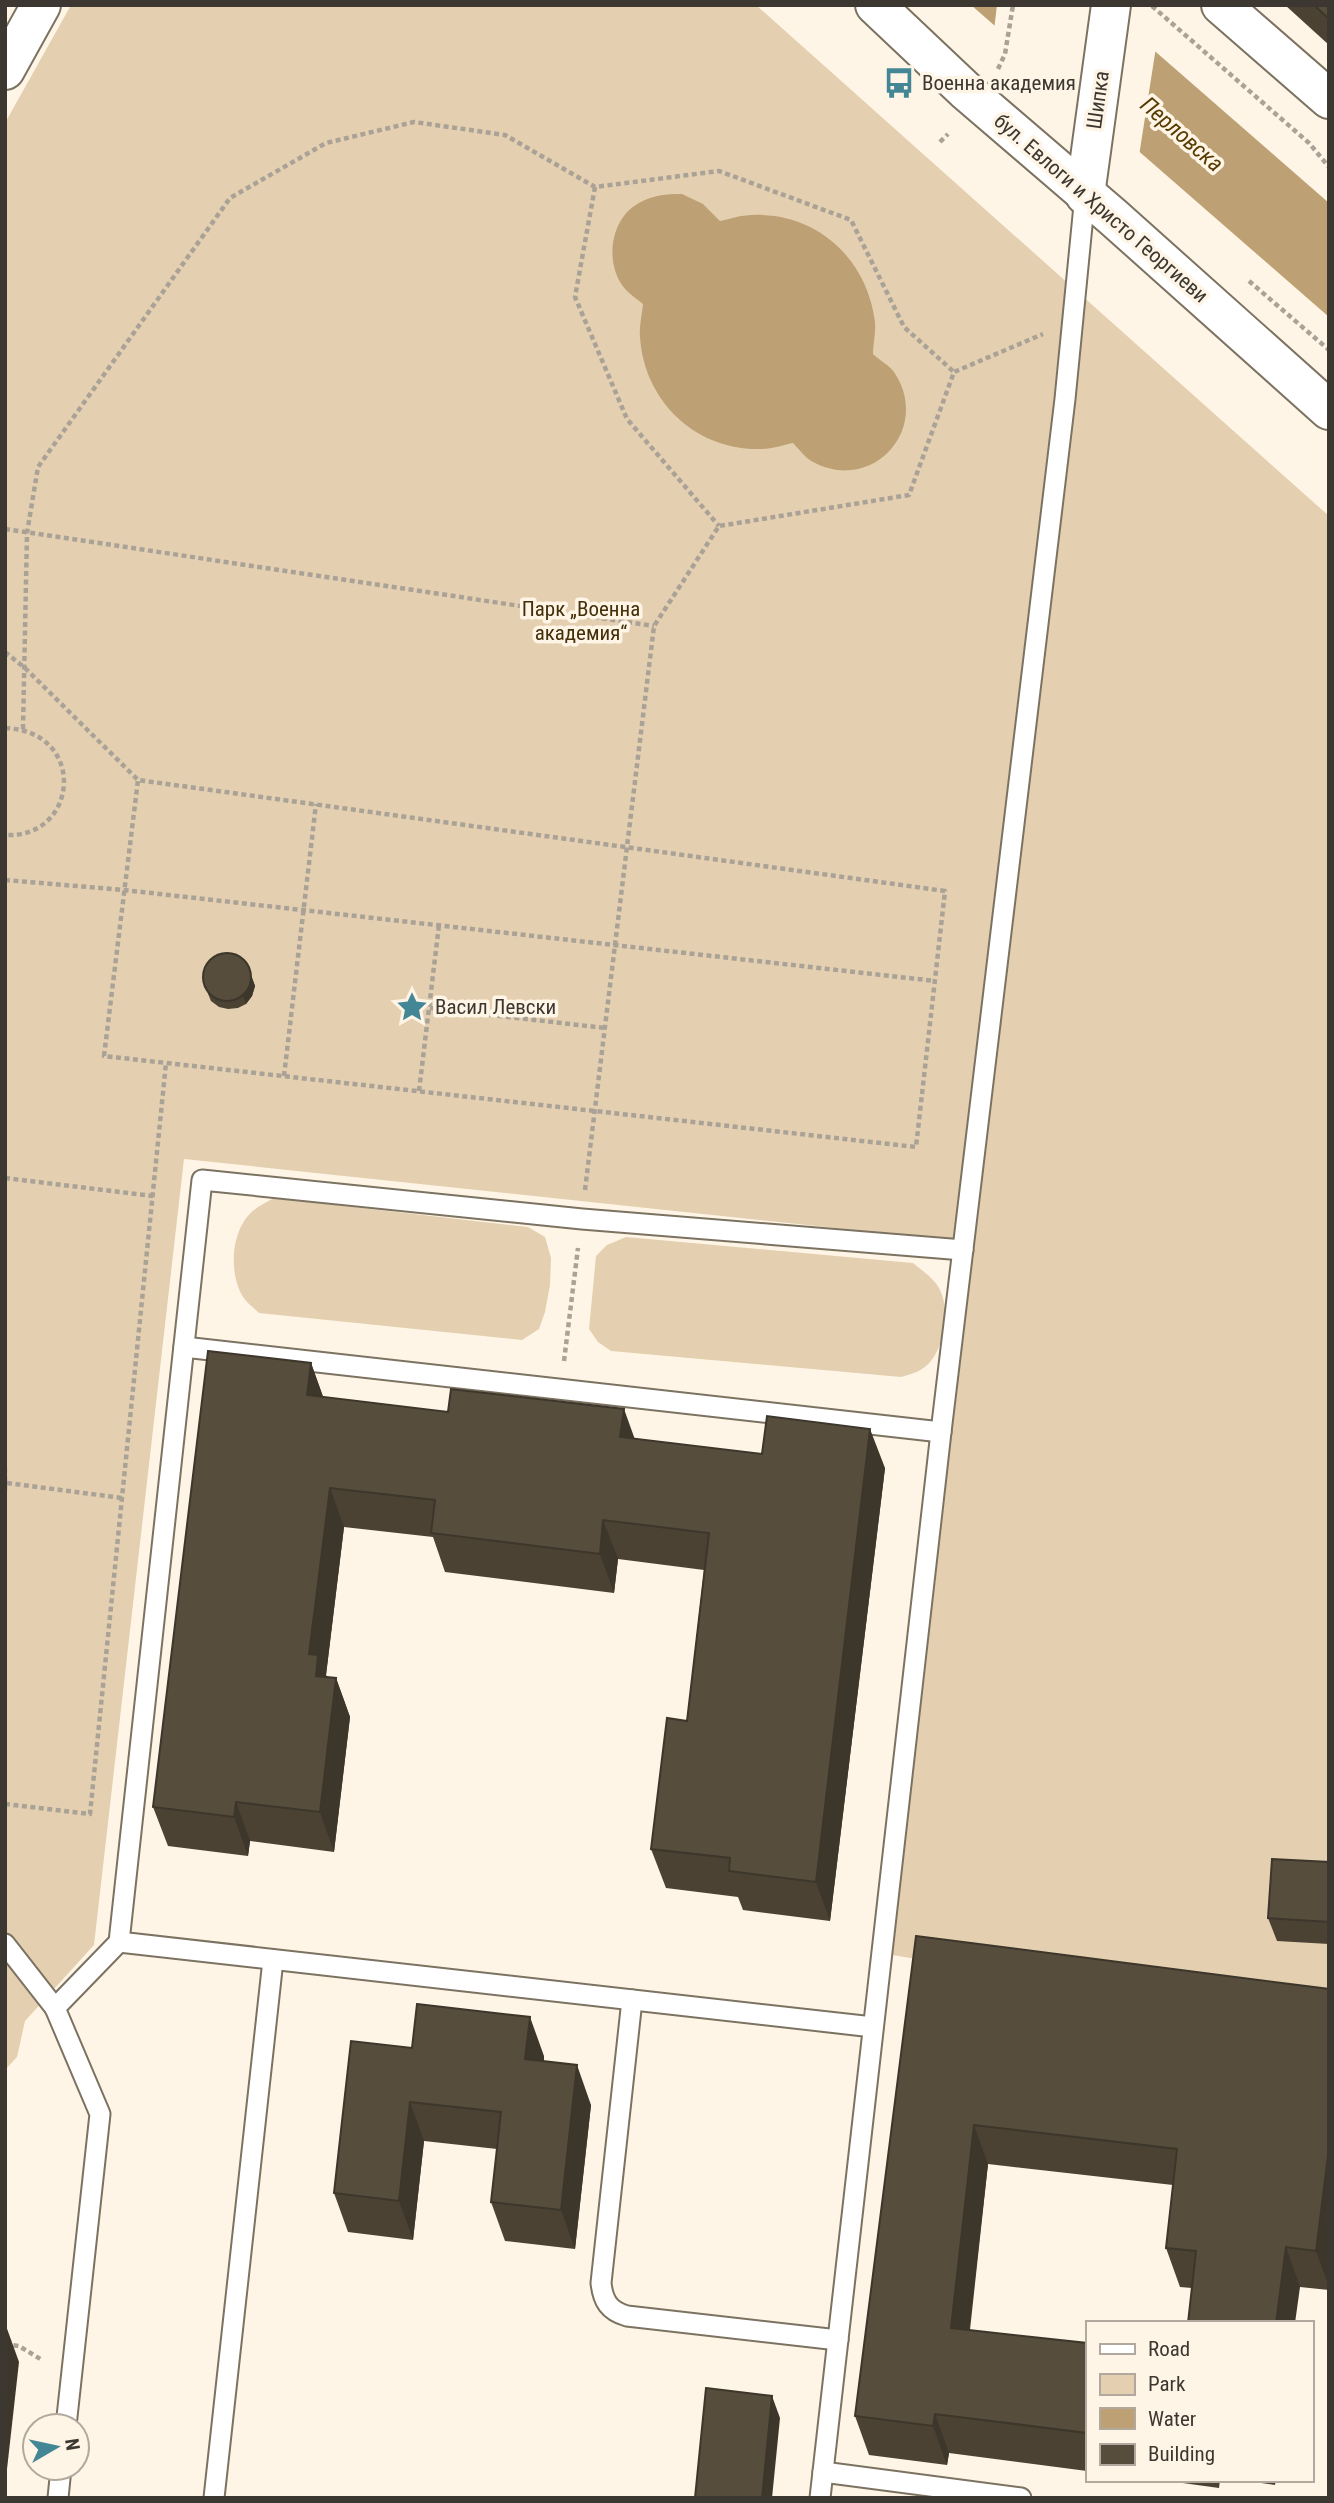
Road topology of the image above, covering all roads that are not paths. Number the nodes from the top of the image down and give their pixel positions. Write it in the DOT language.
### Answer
graph roads {
  1 [pos="41,5"];
  2 [pos="875,5"];
  3 [pos="1111,5"];
  4 [pos="1221,5"];
  5 [pos="5,70"];
  6 [pos="1329,99"];
  7 [pos="1085,195"];
  8 [pos="1329,410"];
  9 [pos="964,1250"];
  10 [pos="184,1347"];
  11 [pos="941,1432"];
  12 [pos="118,1942"];
  13 [pos="5,1944"];
  14 [pos="273,1960"];
  15 [pos="632,2000"];
  16 [pos="55,2008"];
  17 [pos="873,2027"];
  18 [pos="838,2340"];
  19 [pos="67,2412"];
  20 [pos="823,2472"];
  21 [pos="214,2498"];
  22 [pos="820,2498"];
  23 [pos="1021,2498"];
  1 -- 5 [label="main road"];
  2 -- 7 [label="main road, бул. Евлоги и Христо Георгиеви"];
  3 -- 7 [label="main road, Шипка"];
  4 -- 6 [label="main road"];
  7 -- 8 [label="main road, бул. Евлоги и Христо Георгиеви"];
  7 -- 9 [label="lane"];
  9 -- 10 [label="lane"];
  9 -- 11 [label="lane"];
  10 -- 11 [label="lane"];
  10 -- 12 [label="lane"];
  11 -- 17 [label="lane"];
  12 -- 14 [label="lane"];
  12 -- 16 [label="lane"];
  13 -- 16 [label="lane"];
  14 -- 15 [label="lane"];
  14 -- 21 [label="lane"];
  15 -- 17 [label="lane"];
  15 -- 18 [label="lane"];
  16 -- 19 [label="lane"];
  17 -- 18 [label="lane"];
  18 -- 20 [label="lane"];
  20 -- 22 [label="lane"];
  20 -- 23 [label="lane"];
}
